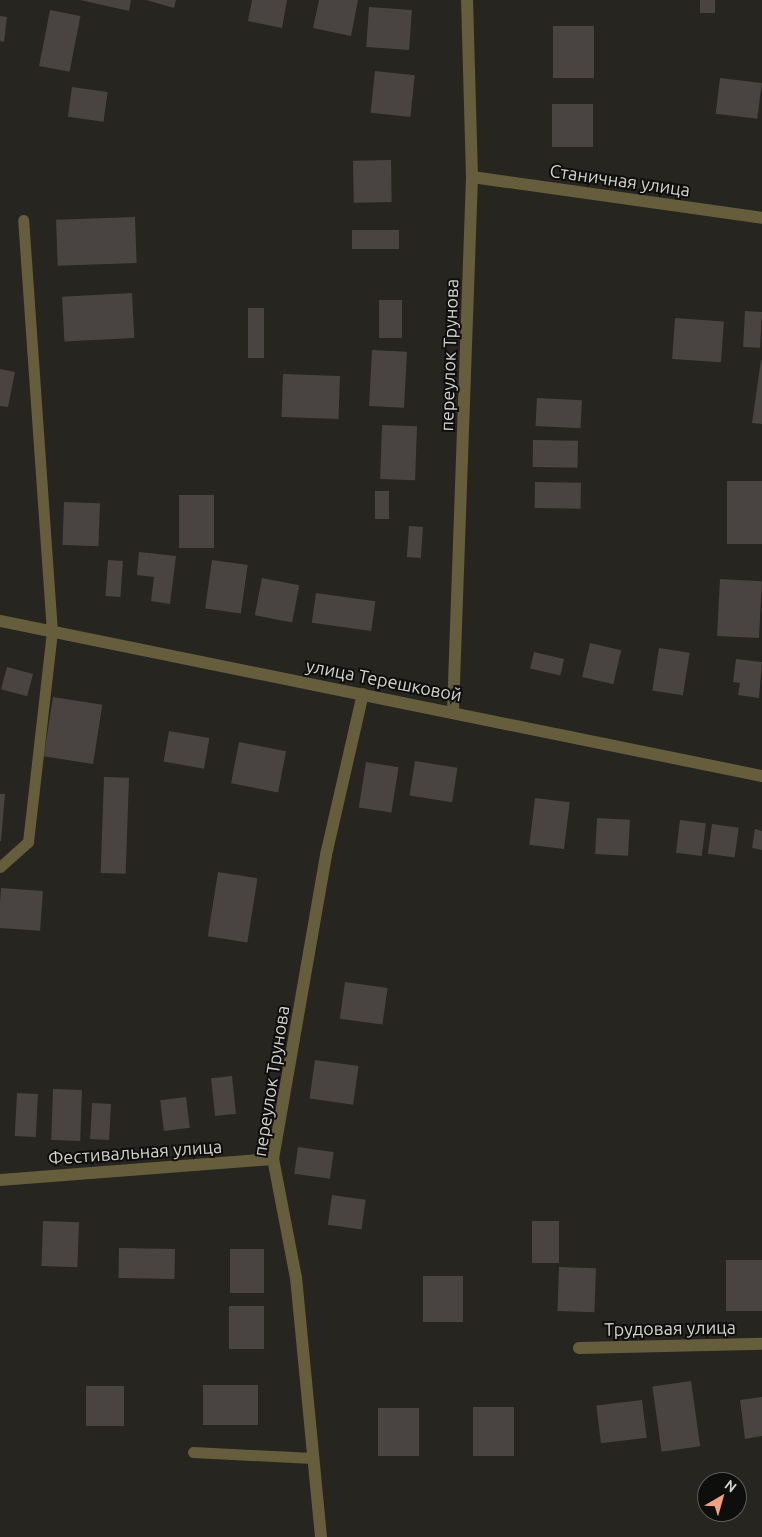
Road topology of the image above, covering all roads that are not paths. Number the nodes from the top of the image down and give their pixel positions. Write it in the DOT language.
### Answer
graph roads {
  1 [pos="467,0"];
  2 [pos="472,176"];
  3 [pos="762,218"];
  4 [pos="23,220"];
  5 [pos="0,621"];
  6 [pos="52,632"];
  7 [pos="363,694"];
  8 [pos="453,711"];
  9 [pos="762,776"];
  10 [pos="0,867"];
  11 [pos="274,1159"];
  12 [pos="0,1180"];
  13 [pos="762,1344"];
  14 [pos="578,1348"];
  15 [pos="193,1452"];
  16 [pos="313,1458"];
  17 [pos="321,1537"];
  1 -- 2 [label="street, переулок Трунова"];
  2 -- 3 [label="street, Станичная улица"];
  2 -- 8 [label="street, переулок Трунова"];
  4 -- 6 [label="lane"];
  5 -- 6 [label="street, улица Терешковой"];
  6 -- 7 [label="street, улица Терешковой"];
  6 -- 10 [label="lane"];
  7 -- 8 [label="street, улица Терешковой"];
  7 -- 11 [label="street, переулок Трунова"];
  8 -- 9 [label="street, улица Терешковой"];
  11 -- 12 [label="street, Фестивальная улица"];
  11 -- 16 [label="street, переулок Трунова"];
  13 -- 14 [label="street, Трудовая улица"];
  15 -- 16 [label="lane"];
  16 -- 17 [label="street, переулок Трунова"];
}
